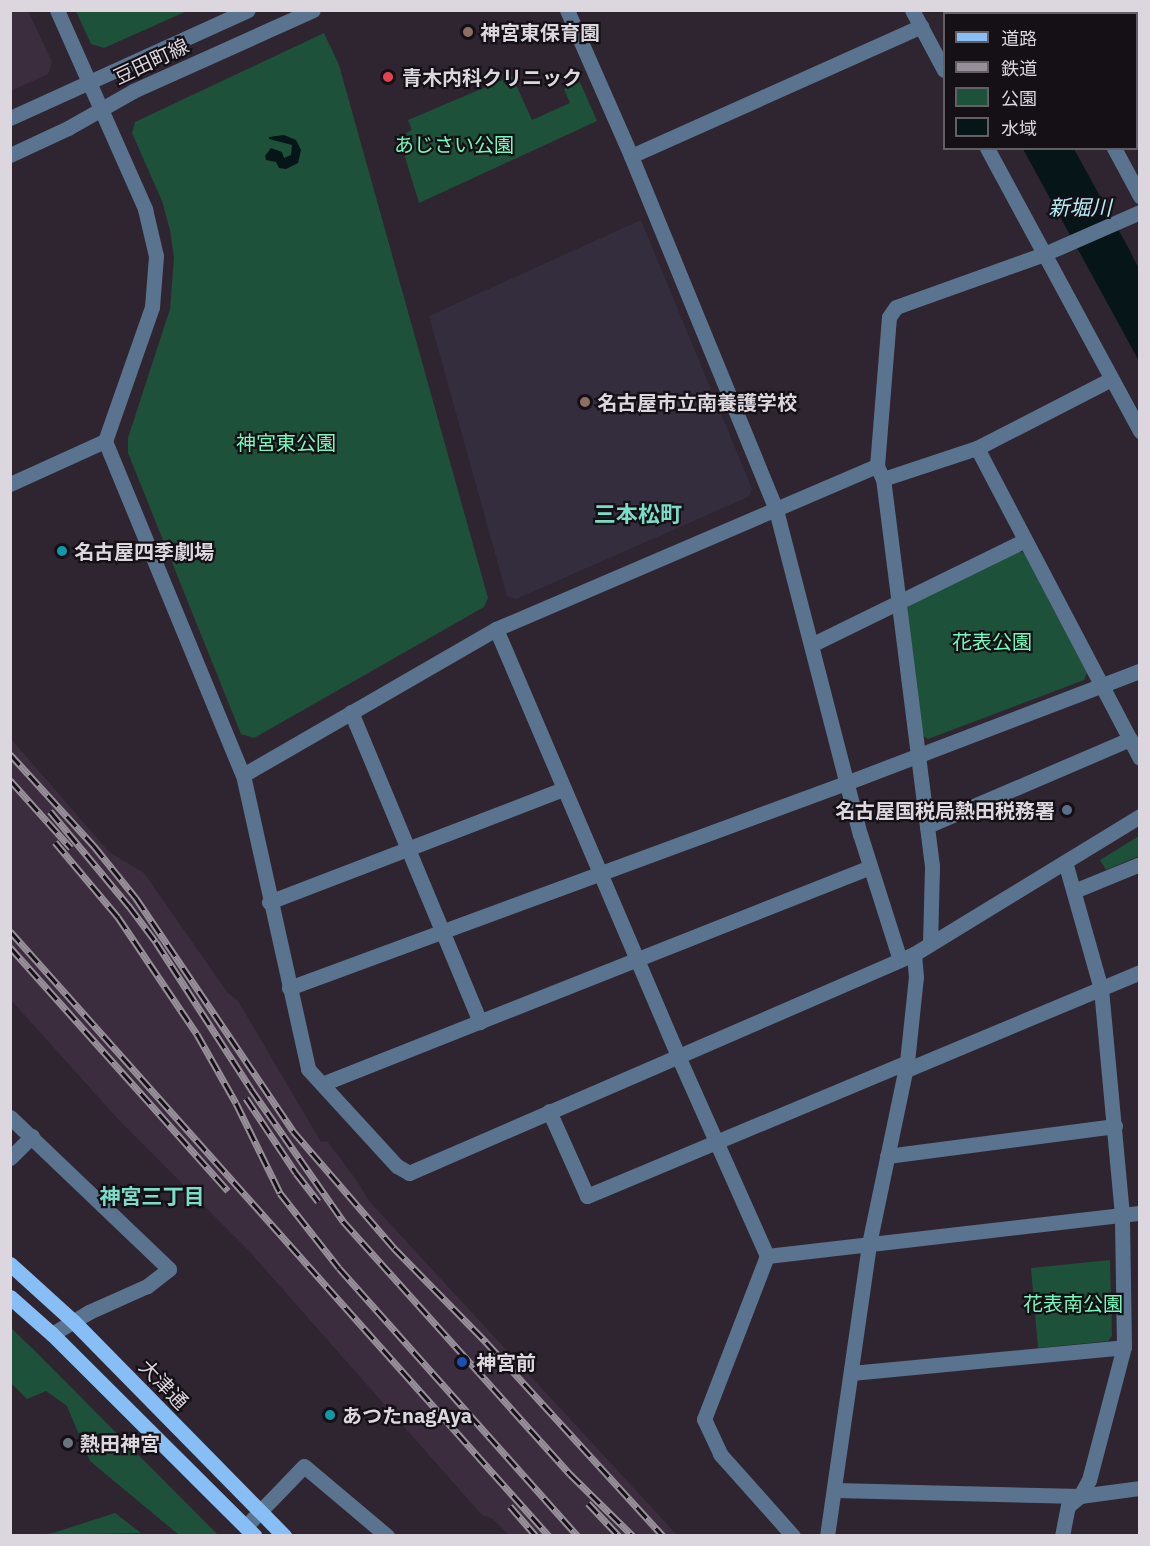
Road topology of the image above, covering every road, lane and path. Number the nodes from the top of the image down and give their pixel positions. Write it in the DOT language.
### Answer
graph roads {
  1 [pos="57,10"];
  2 [pos="248,10"];
  3 [pos="313,10"];
  4 [pos="567,10"];
  5 [pos="912,10"];
  6 [pos="921,26"];
  7 [pos="943,66"];
  8 [pos="88,82"];
  9 [pos="100,110"];
  10 [pos="10,118"];
  11 [pos="988,150"];
  12 [pos="1115,150"];
  13 [pos="17,153"];
  14 [pos="631,156"];
  15 [pos="10,162"];
  16 [pos="1140,196"];
  17 [pos="1134,215"];
  18 [pos="1044,254"];
  19 [pos="1112,379"];
  20 [pos="1140,431"];
  21 [pos="105,441"];
  22 [pos="977,448"];
  23 [pos="880,472"];
  24 [pos="10,484"];
  25 [pos="776,510"];
  26 [pos="1025,540"];
  27 [pos="899,602"];
  28 [pos="496,629"];
  29 [pos="811,645"];
  30 [pos="1140,671"];
  31 [pos="1101,686"];
  32 [pos="351,712"];
  33 [pos="1130,739"];
  34 [pos="918,756"];
  35 [pos="1140,758"];
  36 [pos="243,775"];
  37 [pos="846,783"];
  38 [pos="563,789"];
  39 [pos="1140,816"];
  40 [pos="927,826"];
  41 [pos="408,849"];
  42 [pos="1065,862"];
  43 [pos="1140,864"];
  44 [pos="870,867"];
  45 [pos="600,872"];
  46 [pos="1074,891"];
  47 [pos="269,902"];
  48 [pos="442,931"];
  49 [pos="930,944"];
  50 [pos="907,957"];
  51 [pos="638,959"];
  52 [pos="1140,972"];
  53 [pos="289,988"];
  54 [pos="1101,989"];
  55 [pos="480,1022"];
  56 [pos="678,1056"];
  57 [pos="906,1066"];
  58 [pos="322,1084"];
  59 [pos="549,1111"];
  60 [pos="10,1117"];
  61 [pos="1115,1126"];
  62 [pos="32,1136"];
  63 [pos="716,1142"];
  64 [pos="887,1156"];
  65 [pos="10,1158"];
  66 [pos="1140,1213"];
  67 [pos="1122,1215"];
  68 [pos="869,1244"];
  69 [pos="767,1256"];
  70 [pos="10,1264"];
  71 [pos="10,1297"];
  72 [pos="74,1322"];
  73 [pos="52,1334"];
  74 [pos="1124,1347"];
  75 [pos="851,1374"];
  76 [pos="1140,1488"];
  77 [pos="835,1490"];
  78 [pos="1080,1496"];
  79 [pos="261,1512"];
  80 [pos="251,1531"];
  81 [pos="285,1536"];
  82 [pos="387,1536"];
  83 [pos="793,1536"];
  84 [pos="827,1536"];
  85 [pos="1062,1536"];
  1 -- 8 [label="street"];
  2 -- 8 [label="street, 豆田町線"];
  3 -- 9 [label="street, 豆田町線"];
  4 -- 14 [label="street"];
  5 -- 6 [label="street"];
  6 -- 7 [label="street"];
  6 -- 14 [label="street"];
  8 -- 9 [label="street"];
  8 -- 10 [label="street, 豆田町線"];
  9 -- 13 [label="street, 豆田町線"];
  9 -- 21 [label="street"];
  11 -- 18 [label="street"];
  12 -- 16 [label="street"];
  13 -- 15 [label="street, 豆田町線"];
  14 -- 25 [label="street"];
  17 -- 18 [label="street"];
  18 -- 19 [label="street"];
  18 -- 23 [label="street"];
  19 -- 20 [label="street"];
  19 -- 22 [label="street"];
  21 -- 24 [label="street"];
  21 -- 36 [label="street"];
  22 -- 23 [label="street"];
  22 -- 26 [label="street"];
  23 -- 25 [label="street"];
  23 -- 27 [label="street"];
  25 -- 28 [label="street"];
  25 -- 29 [label="street"];
  26 -- 27 [label="street"];
  26 -- 31 [label="street"];
  27 -- 29 [label="street"];
  27 -- 34 [label="street"];
  28 -- 32 [label="street"];
  28 -- 38 [label="street"];
  29 -- 37 [label="street"];
  30 -- 31 [label="street"];
  31 -- 33 [label="street"];
  31 -- 34 [label="street"];
  32 -- 36 [label="street"];
  32 -- 41 [label="street"];
  33 -- 35 [label="street"];
  33 -- 40 [label="street"];
  34 -- 37 [label="street"];
  34 -- 40 [label="street"];
  36 -- 47 [label="street"];
  37 -- 44 [label="street"];
  37 -- 45 [label="street"];
  38 -- 41 [label="street"];
  38 -- 45 [label="street"];
  39 -- 42 [label="street"];
  40 -- 49 [label="street"];
  41 -- 47 [label="street"];
  41 -- 48 [label="street"];
  42 -- 46 [label="street"];
  42 -- 49 [label="street"];
  43 -- 46 [label="street"];
  44 -- 50 [label="street"];
  44 -- 51 [label="street"];
  45 -- 48 [label="street"];
  45 -- 51 [label="street"];
  46 -- 54 [label="street"];
  47 -- 53 [label="street"];
  48 -- 53 [label="street"];
  48 -- 55 [label="street"];
  49 -- 50 [label="street"];
  50 -- 56 [label="street"];
  50 -- 57 [label="street"];
  51 -- 55 [label="street"];
  51 -- 56 [label="street"];
  52 -- 54 [label="street"];
  53 -- 58 [label="street"];
  54 -- 57 [label="street"];
  54 -- 61 [label="street"];
  55 -- 58 [label="street"];
  56 -- 59 [label="street"];
  56 -- 63 [label="street"];
  57 -- 63 [label="street"];
  57 -- 64 [label="street"];
  58 -- 59 [label="street"];
  59 -- 63 [label="street"];
  60 -- 62 [label="street"];
  61 -- 64 [label="street"];
  61 -- 67 [label="street"];
  62 -- 65 [label="street"];
  62 -- 72 [label="street"];
  63 -- 69 [label="street"];
  64 -- 68 [label="street"];
  66 -- 67 [label="street"];
  67 -- 68 [label="street"];
  67 -- 74 [label="street"];
  68 -- 69 [label="street"];
  68 -- 75 [label="street"];
  69 -- 83 [label="street"];
  70 -- 72 [label="main road, 大津通"];
  71 -- 73 [label="main road"];
  72 -- 73 [label="street"];
  72 -- 79 [label="main road, 大津通"];
  73 -- 80 [label="main road"];
  74 -- 75 [label="street"];
  74 -- 78 [label="street"];
  75 -- 77 [label="street"];
  76 -- 78 [label="street"];
  77 -- 78 [label="street"];
  77 -- 84 [label="street"];
  78 -- 85 [label="street"];
  79 -- 80 [label="street"];
  79 -- 81 [label="main road, 大津通"];
  79 -- 82 [label="street"];
}
